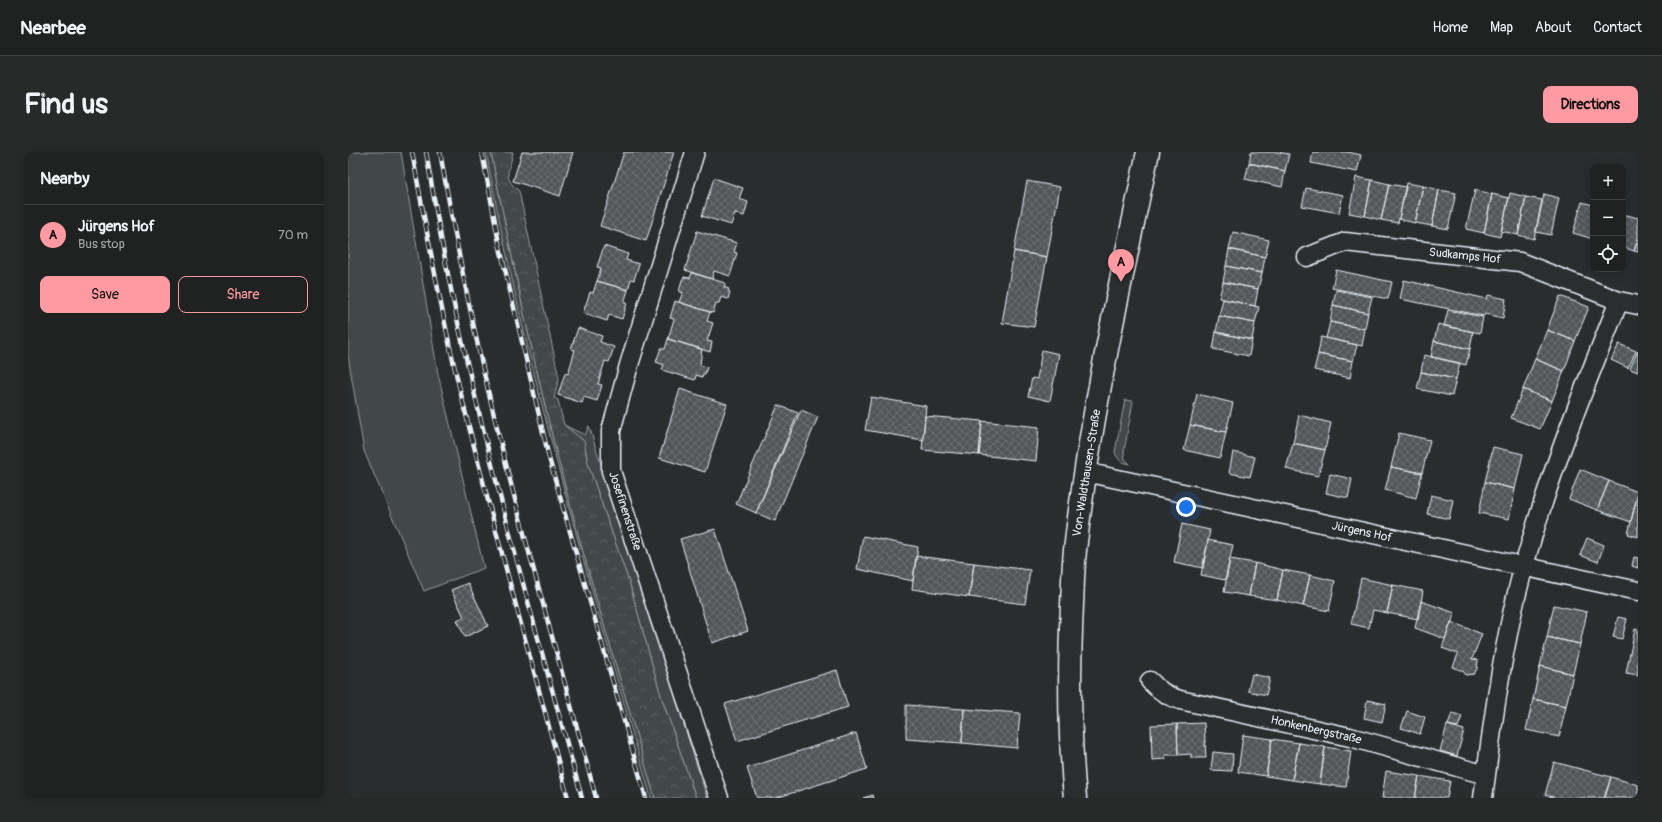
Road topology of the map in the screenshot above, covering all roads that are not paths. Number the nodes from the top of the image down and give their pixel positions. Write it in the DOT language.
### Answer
graph roads {
  1 [pos="695,152"];
  2 [pos="1148,152"];
  3 [pos="1307,257"];
  4 [pos="1619,301"];
  5 [pos="1638,305"];
  6 [pos="1085,472"];
  7 [pos="1524,567"];
  8 [pos="1638,591"];
  9 [pos="1150,681"];
  10 [pos="1486,775"];
  11 [pos="719,798"];
  12 [pos="1075,798"];
  13 [pos="1484,798"];
  1 -- 11 [label="street, Josefinenstraße"];
  2 -- 6 [label="street, Von-Waldthausen-Straße"];
  3 -- 4 [label="street, Sudkamps Hof"];
  4 -- 5 [label="street, Sudkamps Hof"];
  4 -- 7 [label="street"];
  6 -- 7 [label="street, Jürgens Hof"];
  6 -- 12 [label="street, Von-Waldthausen-Straße"];
  7 -- 8 [label="street, Jürgens Hof"];
  7 -- 10 [label="street"];
  9 -- 10 [label="street, Honkenbergstraße"];
  10 -- 13 [label="street"];
}
